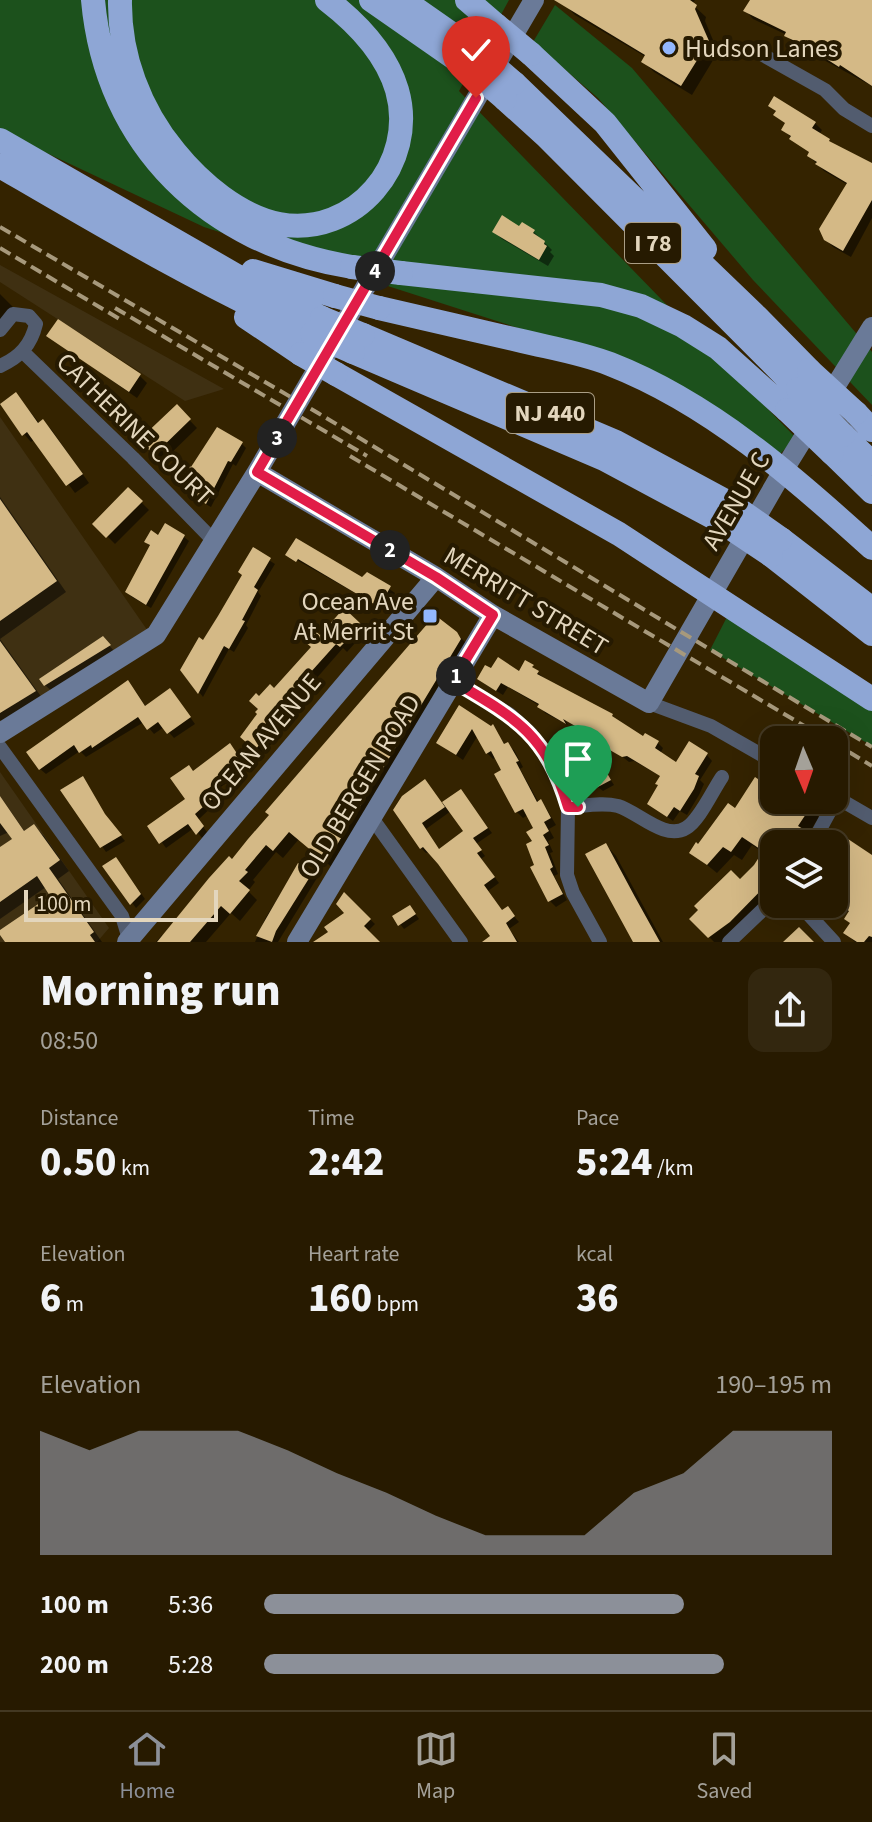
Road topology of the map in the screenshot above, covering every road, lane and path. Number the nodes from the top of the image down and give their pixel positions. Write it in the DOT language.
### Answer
graph roads {
  1 [pos="93,0"];
  2 [pos="120,0"];
  3 [pos="327,0"];
  4 [pos="371,0"];
  5 [pos="403,0"];
  6 [pos="467,0"];
  7 [pos="534,0"];
  8 [pos="763,55"];
  9 [pos="475,61"];
  10 [pos="510,91"];
  11 [pos="872,126"];
  12 [pos="0,140"];
  13 [pos="0,166"];
  14 [pos="172,253"];
  15 [pos="757,317"];
  16 [pos="872,327"];
  17 [pos="0,330"];
  18 [pos="312,335"];
  19 [pos="23,352"];
  20 [pos="0,366"];
  21 [pos="798,390"];
  22 [pos="864,422"];
  23 [pos="838,444"];
  24 [pos="872,463"];
  25 [pos="783,471"];
  26 [pos="257,472"];
  27 [pos="872,492"];
  28 [pos="213,540"];
  29 [pos="776,547"];
  30 [pos="872,548"];
  31 [pos="436,577"];
  32 [pos="713,594"];
  33 [pos="872,609"];
  34 [pos="493,615"];
  35 [pos="872,634"];
  36 [pos="453,681"];
  37 [pos="872,699"];
  38 [pos="649,703"];
  39 [pos="0,733"];
  40 [pos="0,747"];
  41 [pos="760,754"];
  42 [pos="722,777"];
  43 [pos="848,804"];
  44 [pos="568,807"];
  45 [pos="372,818"];
  46 [pos="872,818"];
  47 [pos="760,912"];
  48 [pos="812,918"];
  49 [pos="129,941"];
  50 [pos="297,942"];
  51 [pos="461,942"];
  52 [pos="600,942"];
  53 [pos="729,942"];
  54 [pos="834,942"];
  1 -- 21 [label="highway, bridge"];
  2 -- 3 [label="highway"];
  4 -- 9 [label="highway, I 78"];
  5 -- 9 [label="highway, I 78"];
  6 -- 15 [label="highway, bridge"];
  7 -- 26 [label="main road"];
  8 -- 11 [label="street"];
  9 -- 10 [label="highway, I 78, bridge"];
  10 -- 15 [label="highway, I 78"];
  10 -- 21 [label="highway, I 78"];
  12 -- 14 [label="highway, NJ 440"];
  13 -- 14 [label="highway, NJ 440"];
  14 -- 18 [label="highway"];
  14 -- 18 [label="highway, NJ 440"];
  14 -- 25 [label="highway, bridge"];
  15 -- 21 [label="highway, I 78"];
  16 -- 25 [label="main road, AVENUE C"];
  17 -- 19 [label="street, CATHERINE COURT"];
  18 -- 29 [label="highway, NJ 440, bridge"];
  18 -- 32 [label="highway, bridge"];
  19 -- 20 [label="street, CATHERINE COURT"];
  19 -- 28 [label="street, CATHERINE COURT"];
  21 -- 22 [label="highway, I 78, bridge"];
  21 -- 23 [label="highway, I 78, bridge"];
  23 -- 24 [label="highway, I 78"];
  23 -- 27 [label="highway"];
  25 -- 30 [label="highway"];
  25 -- 32 [label="main road, AVENUE C"];
  26 -- 28 [label="main road"];
  26 -- 31 [label="main road, MERRITT STREET"];
  28 -- 39 [label="main road"];
  29 -- 33 [label="highway, NJ 440"];
  29 -- 35 [label="highway, NJ 440"];
  31 -- 34 [label="main road, MERRITT STREET"];
  31 -- 49 [label="main road, OCEAN AVENUE"];
  32 -- 37 [label="highway"];
  32 -- 38 [label="main road, AVENUE C"];
  34 -- 36 [label="main road, OLD BERGEN ROAD"];
  34 -- 38 [label="main road, MERRITT STREET"];
  36 -- 44 [label="street"];
  36 -- 45 [label="main road, OLD BERGEN ROAD"];
  38 -- 41 [label="street, MERRITT STREET"];
  40 -- 49 [label="street"];
  42 -- 44 [label="street"];
  43 -- 46 [label="street"];
  44 -- 52 [label="street"];
  45 -- 50 [label="main road, OLD BERGEN ROAD"];
  45 -- 51 [label="street"];
  47 -- 53 [label="street"];
  48 -- 54 [label="street"];
}
